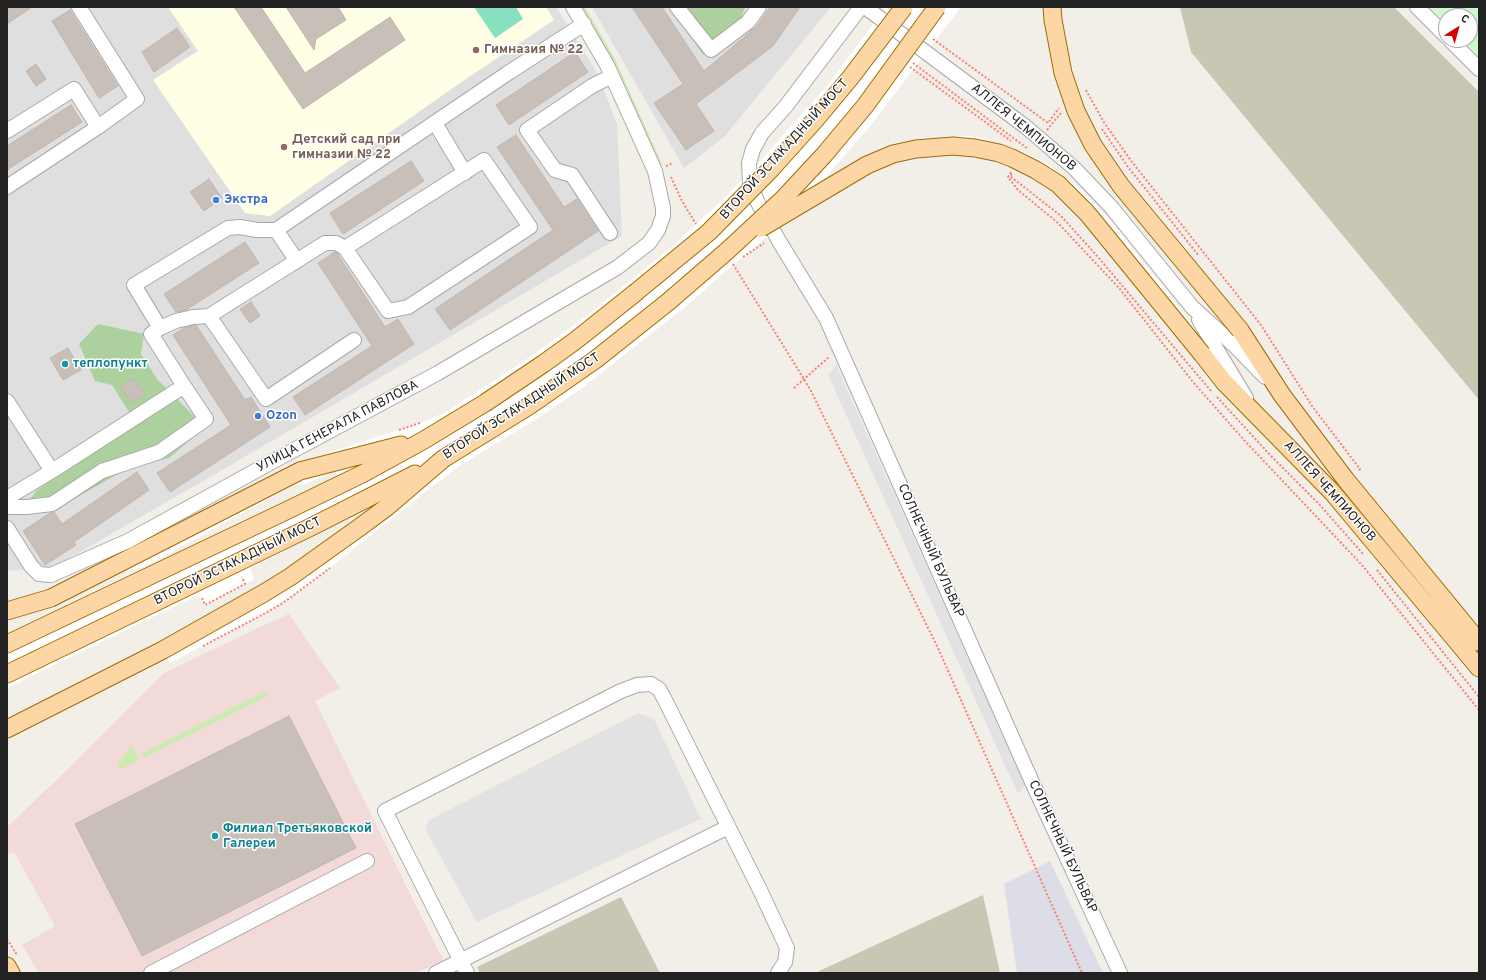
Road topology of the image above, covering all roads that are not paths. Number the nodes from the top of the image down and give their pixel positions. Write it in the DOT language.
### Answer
graph roads {
  1 [pos="79,7"];
  2 [pos="573,7"];
  3 [pos="676,7"];
  4 [pos="759,7"];
  5 [pos="861,7"];
  6 [pos="865,7"];
  7 [pos="904,7"];
  8 [pos="937,7"];
  9 [pos="1052,7"];
  10 [pos="1417,7"];
  11 [pos="584,24"];
  12 [pos="1438,28"];
  13 [pos="1458,48"];
  14 [pos="1479,69"];
  15 [pos="612,76"];
  16 [pos="435,122"];
  17 [pos="98,127"];
  18 [pos="7,131"];
  19 [pos="465,173"];
  20 [pos="7,187"];
  21 [pos="276,230"];
  22 [pos="610,233"];
  23 [pos="737,240"];
  24 [pos="345,248"];
  25 [pos="297,261"];
  26 [pos="1192,307"];
  27 [pos="209,316"];
  28 [pos="160,328"];
  29 [pos="354,340"];
  30 [pos="184,386"];
  31 [pos="1282,395"];
  32 [pos="7,401"];
  33 [pos="1256,414"];
  34 [pos="424,440"];
  35 [pos="443,459"];
  36 [pos="52,471"];
  37 [pos="7,498"];
  38 [pos="7,507"];
  39 [pos="7,528"];
  40 [pos="7,611"];
  41 [pos="1479,642"];
  42 [pos="7,644"];
  43 [pos="1479,668"];
  44 [pos="7,674"];
  45 [pos="7,729"];
  46 [pos="728,827"];
  47 [pos="367,861"];
  48 [pos="460,960"];
  49 [pos="7,966"];
  50 [pos="11,973"];
  51 [pos="151,973"];
  52 [pos="436,973"];
  53 [pos="467,973"];
  54 [pos="778,973"];
  55 [pos="1120,973"];
  1 -- 17 [label="street"];
  2 -- 11 [label="street"];
  3 -- 4 [label="street"];
  5 -- 55 [label="street, СОЛНЕЧНЫЙ БУЛЬВАР"];
  6 -- 26 [label="street, АЛЛЕЯ ЧЕМПИОНОВ"];
  7 -- 34 [label="main road, ВТОРОЙ ЭСТАКАДНЫЙ МОСТ, bridge"];
  8 -- 23 [label="main road, ВТОРОЙ ЭСТАКАДНЫЙ МОСТ, bridge"];
  9 -- 31 [label="main road, bridge"];
  10 -- 12 [label="street"];
  11 -- 15 [label="street"];
  11 -- 16 [label="street"];
  13 -- 14 [label="street"];
  15 -- 22 [label="street"];
  15 -- 39 [label="street, УЛИЦА ГЕНЕРАЛА ПАВЛОВА"];
  16 -- 19 [label="street"];
  16 -- 21 [label="street"];
  17 -- 18 [label="street"];
  17 -- 20 [label="street"];
  19 -- 24 [label="street"];
  19 -- 24 [label="street"];
  21 -- 25 [label="street"];
  21 -- 28 [label="street"];
  23 -- 33 [label="main road, bridge"];
  23 -- 35 [label="main road, ВТОРОЙ ЭСТАКАДНЫЙ МОСТ, bridge"];
  24 -- 25 [label="street"];
  25 -- 27 [label="street"];
  26 -- 31 [label="street, АЛЛЕЯ ЧЕМПИОНОВ"];
  26 -- 33 [label="street, АЛЛЕЯ ЧЕМПИОНОВ"];
  27 -- 28 [label="street"];
  27 -- 29 [label="street"];
  28 -- 30 [label="street"];
  30 -- 36 [label="street"];
  30 -- 38 [label="street"];
  31 -- 41 [label="main road, АЛЛЕЯ ЧЕМПИОНОВ"];
  32 -- 36 [label="street"];
  33 -- 43 [label="main road, АЛЛЕЯ ЧЕМПИОНОВ"];
  34 -- 40 [label="main road"];
  34 -- 42 [label="main road, ВТОРОЙ ЭСТАКАДНЫЙ МОСТ"];
  35 -- 44 [label="main road, ВТОРОЙ ЭСТАКАДНЫЙ МОСТ"];
  35 -- 45 [label="main road"];
  36 -- 37 [label="street"];
  46 -- 48 [label="street"];
  46 -- 48 [label="street"];
  46 -- 54 [label="street"];
  47 -- 51 [label="street"];
  48 -- 52 [label="street"];
  48 -- 53 [label="street"];
  49 -- 50 [label="main road"];
}
